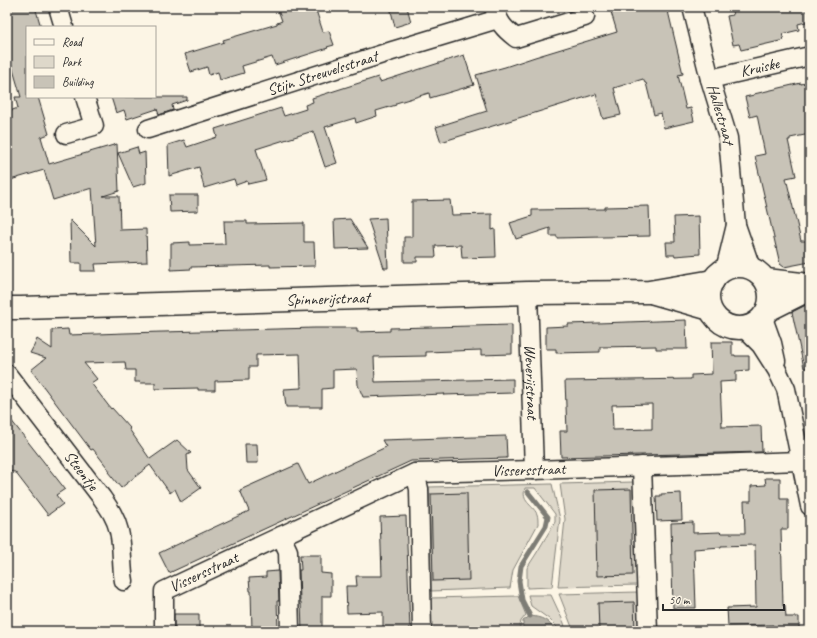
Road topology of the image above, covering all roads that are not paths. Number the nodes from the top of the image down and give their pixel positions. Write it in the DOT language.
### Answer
graph roads {
  1 [pos="58,7"];
  2 [pos="692,7"];
  3 [pos="496,13"];
  4 [pos="585,17"];
  5 [pos="64,26"];
  6 [pos="810,56"];
  7 [pos="710,79"];
  8 [pos="85,98"];
  9 [pos="148,129"];
  10 [pos="66,134"];
  11 [pos="736,224"];
  12 [pos="758,274"];
  13 [pos="719,275"];
  14 [pos="810,285"];
  15 [pos="810,289"];
  16 [pos="649,292"];
  17 [pos="528,293"];
  18 [pos="7,308"];
  19 [pos="710,309"];
  20 [pos="766,314"];
  21 [pos="744,328"];
  22 [pos="777,370"];
  23 [pos="7,374"];
  24 [pos="800,461"];
  25 [pos="642,466"];
  26 [pos="534,470"];
  27 [pos="415,473"];
  28 [pos="810,506"];
  29 [pos="281,536"];
  30 [pos="124,581"];
  31 [pos="164,631"];
  32 [pos="290,631"];
  33 [pos="422,631"];
  34 [pos="648,631"];
  1 -- 5 [label="street"];
  2 -- 7 [label="street, Hallestraat"];
  3 -- 4 [label="street, Stijn Streuvelsstraat"];
  3 -- 9 [label="street, Stijn Streuvelsstraat"];
  6 -- 7 [label="street, Kruiske"];
  7 -- 11 [label="street, Hallestraat"];
  8 -- 10 [label="street"];
  11 -- 12 [label="street, Hallestraat"];
  11 -- 13 [label="street, Hallestraat"];
  12 -- 13 [label="street"];
  12 -- 14 [label="street"];
  12 -- 20 [label="street"];
  13 -- 16 [label="street, Spinnerijstraat"];
  13 -- 19 [label="street"];
  15 -- 20 [label="street"];
  16 -- 17 [label="street, Spinnerijstraat"];
  16 -- 19 [label="street, Spinnerijstraat"];
  17 -- 18 [label="street, Spinnerijstraat"];
  17 -- 26 [label="street, Weverijstraat"];
  19 -- 21 [label="street"];
  20 -- 21 [label="street"];
  20 -- 22 [label="street"];
  21 -- 22 [label="street"];
  22 -- 24 [label="street"];
  23 -- 30 [label="street, Steentje"];
  24 -- 25 [label="street, Vissersstraat"];
  24 -- 28 [label="street"];
  25 -- 26 [label="street, Vissersstraat"];
  25 -- 34 [label="street"];
  26 -- 27 [label="street, Vissersstraat"];
  27 -- 29 [label="street, Vissersstraat"];
  27 -- 33 [label="street"];
  29 -- 31 [label="street, Vissersstraat"];
  29 -- 32 [label="street"];
}
